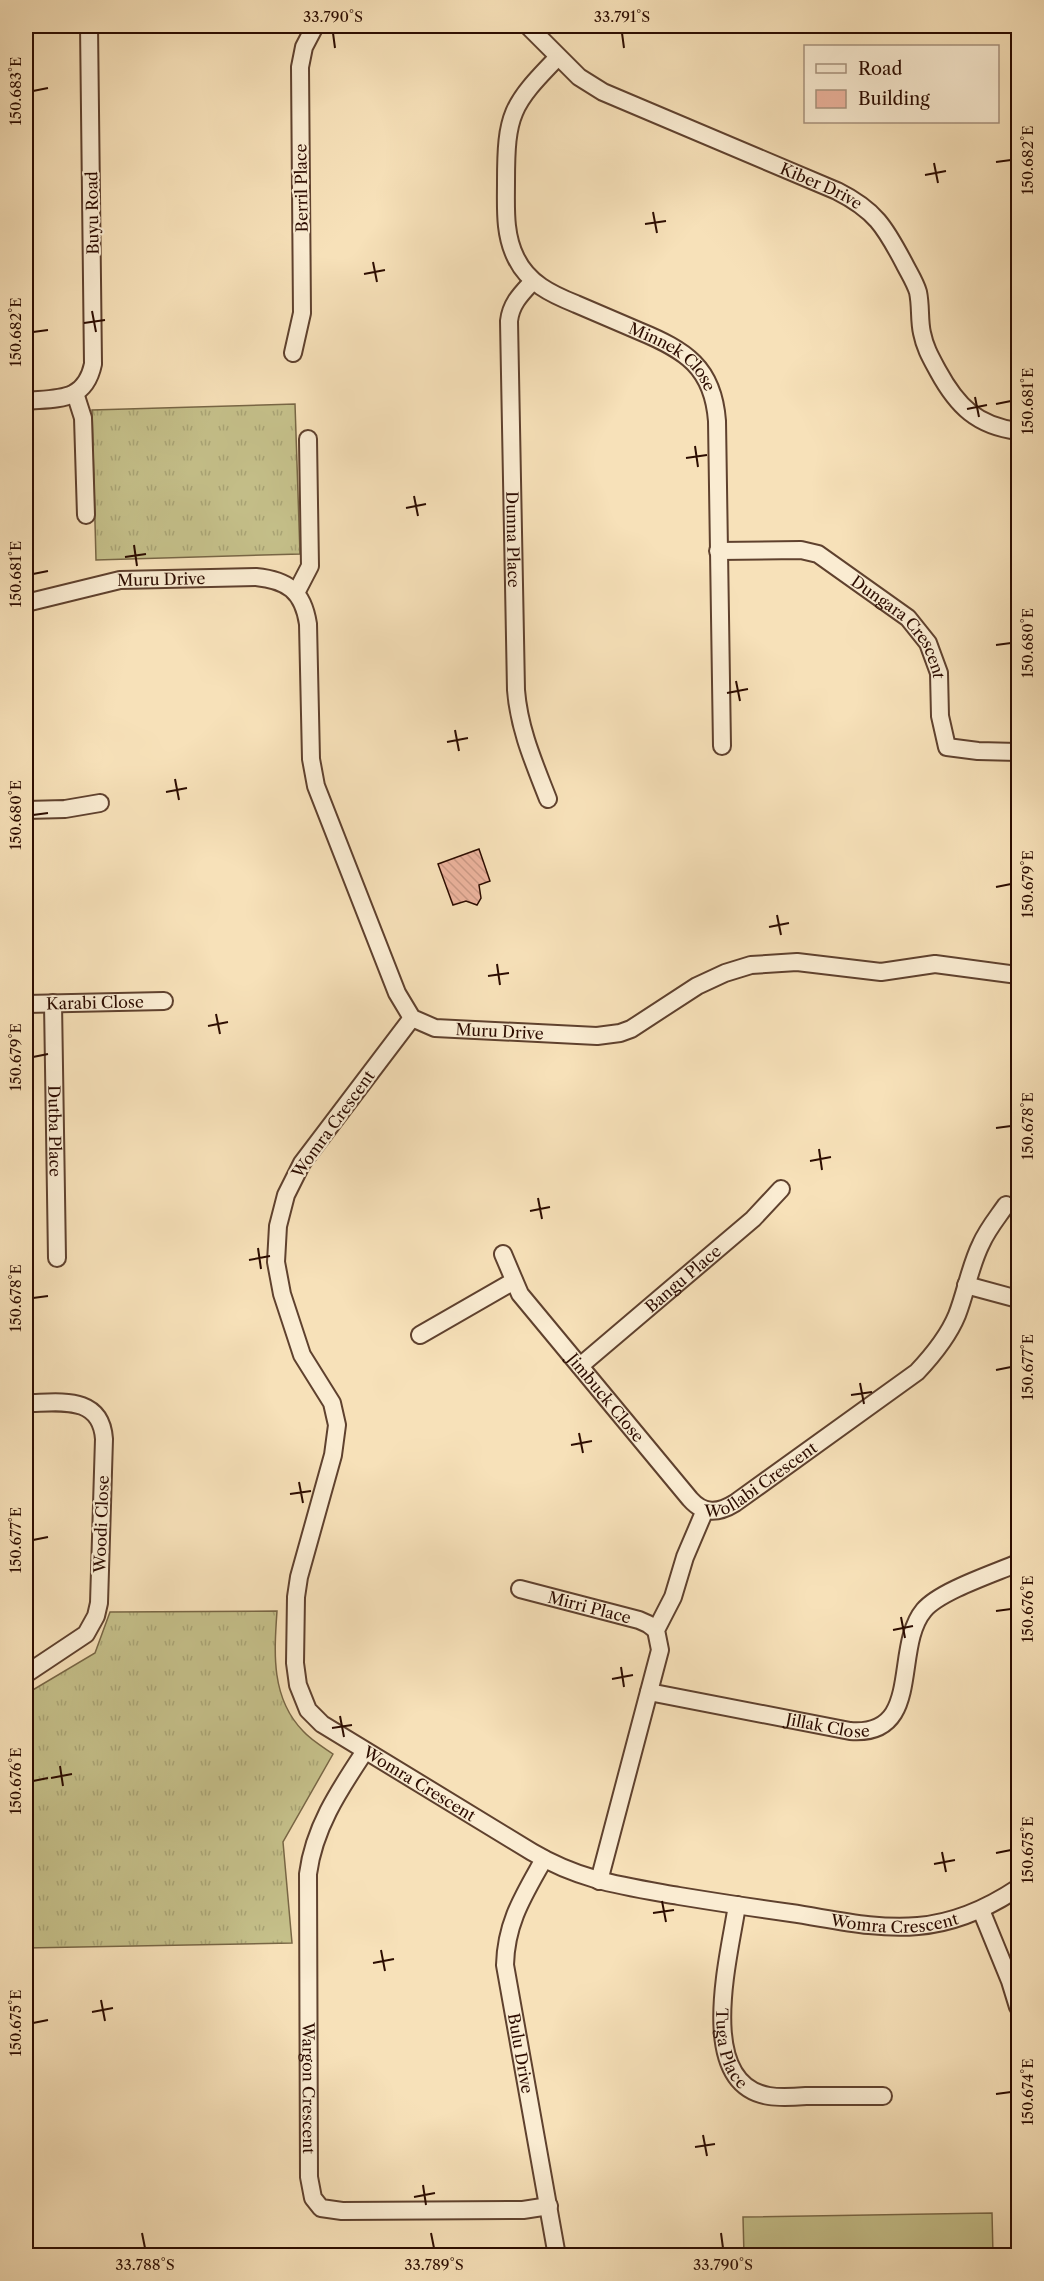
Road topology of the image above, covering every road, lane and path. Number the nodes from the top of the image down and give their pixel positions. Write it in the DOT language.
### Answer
graph roads {
  1 [pos="89,26"];
  2 [pos="315,26"];
  3 [pos="528,26"];
  4 [pos="558,57"];
  5 [pos="533,281"];
  6 [pos="293,353"];
  7 [pos="75,393"];
  8 [pos="26,400"];
  9 [pos="1018,431"];
  10 [pos="308,439"];
  11 [pos="86,515"];
  12 [pos="718,551"];
  13 [pos="296,593"];
  14 [pos="26,603"];
  15 [pos="722,746"];
  16 [pos="1018,752"];
  17 [pos="548,799"];
  18 [pos="100,803"];
  19 [pos="26,810"];
  20 [pos="1018,975"];
  21 [pos="164,1001"];
  22 [pos="53,1003"];
  23 [pos="26,1004"];
  24 [pos="412,1018"];
  25 [pos="781,1189"];
  26 [pos="1006,1205"];
  27 [pos="503,1254"];
  28 [pos="57,1258"];
  29 [pos="514,1281"];
  30 [pos="966,1285"];
  31 [pos="1018,1299"];
  32 [pos="420,1335"];
  33 [pos="580,1366"];
  34 [pos="26,1404"];
  35 [pos="705,1510"];
  36 [pos="1018,1563"];
  37 [pos="520,1589"];
  38 [pos="656,1630"];
  39 [pos="26,1674"];
  40 [pos="649,1692"];
  41 [pos="365,1750"];
  42 [pos="544,1859"];
  43 [pos="599,1881"];
  44 [pos="1018,1888"];
  45 [pos="737,1905"];
  46 [pos="981,1910"];
  47 [pos="1018,2007"];
  48 [pos="883,2096"];
  49 [pos="549,2206"];
  50 [pos="557,2256"];
  1 -- 7 [label="street, Buyu Road"];
  2 -- 6 [label="street, Berril Place"];
  3 -- 4 [label="street, Kiber Drive"];
  4 -- 5 [label="street, Minnek Close"];
  4 -- 9 [label="street, Kiber Drive"];
  5 -- 12 [label="street, Minnek Close"];
  5 -- 17 [label="street, Dunna Place"];
  7 -- 8 [label="street"];
  7 -- 11 [label="street"];
  10 -- 13 [label="street"];
  12 -- 15 [label="street, Minnek Close"];
  12 -- 16 [label="street, Dungara Crescent"];
  13 -- 14 [label="street, Muru Drive"];
  13 -- 24 [label="street"];
  18 -- 19 [label="street"];
  20 -- 24 [label="street, Muru Drive"];
  21 -- 22 [label="street, Karabi Close"];
  22 -- 23 [label="street, Karabi Close"];
  22 -- 28 [label="street, Dutba Place"];
  24 -- 41 [label="street, Womra Crescent"];
  25 -- 33 [label="street, Bangu Place"];
  26 -- 30 [label="street, Wollabi Crescent"];
  27 -- 29 [label="street, Jimbuck Close"];
  29 -- 32 [label="street"];
  29 -- 33 [label="street, Jimbuck Close"];
  30 -- 31 [label="street"];
  30 -- 35 [label="street, Wollabi Crescent"];
  33 -- 35 [label="street, Jimbuck Close"];
  34 -- 39 [label="street, Woodi Close"];
  35 -- 38 [label="street, Wollabi Crescent"];
  36 -- 40 [label="street, Jillak Close"];
  37 -- 38 [label="street, Mirri Place"];
  38 -- 40 [label="street"];
  40 -- 43 [label="street"];
  41 -- 42 [label="street, Womra Crescent"];
  41 -- 49 [label="street, Wargon Crescent"];
  42 -- 43 [label="street, Womra Crescent"];
  42 -- 49 [label="street, Bulu Drive"];
  43 -- 45 [label="street, Womra Crescent"];
  44 -- 46 [label="street, Womra Crescent"];
  45 -- 46 [label="street, Womra Crescent"];
  45 -- 48 [label="street, Tuga Place"];
  46 -- 47 [label="street"];
  49 -- 50 [label="street, Bulu Drive"];
}
